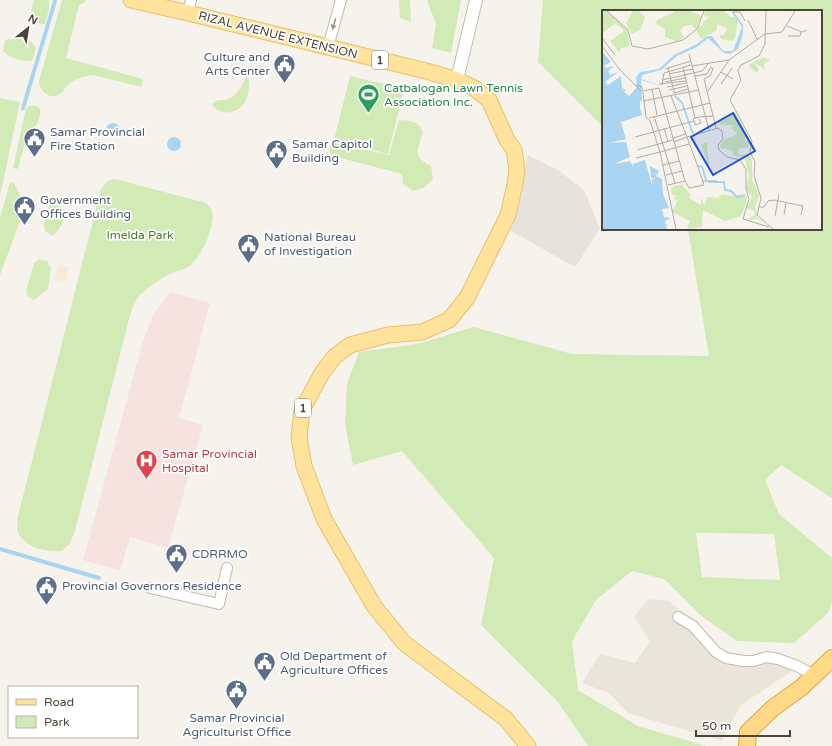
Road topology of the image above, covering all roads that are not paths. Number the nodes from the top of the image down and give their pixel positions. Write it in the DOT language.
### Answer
graph roads {
  1 [pos="131,0"];
  2 [pos="341,0"];
  3 [pos="476,0"];
  4 [pos="190,6"];
  5 [pos="328,48"];
  6 [pos="458,80"];
  7 [pos="226,568"];
  8 [pos="150,588"];
  9 [pos="678,616"];
  10 [pos="832,658"];
  11 [pos="814,675"];
  12 [pos="528,746"];
  13 [pos="747,746"];
  1 -- 4 [label="main road, RIZAL AVENUE EXTENSION / 1"];
  2 -- 5 [label="street, one-way"];
  3 -- 6 [label="street"];
  4 -- 5 [label="main road, RIZAL AVENUE EXTENSION / 1"];
  5 -- 6 [label="main road, RIZAL AVENUE EXTENSION / 1"];
  6 -- 12 [label="main road, RIZAL AVENUE EXTENSION / 1"];
  7 -- 8 [label="street"];
  9 -- 11 [label="street"];
  10 -- 11 [label="highway"];
  11 -- 13 [label="highway"];
}
